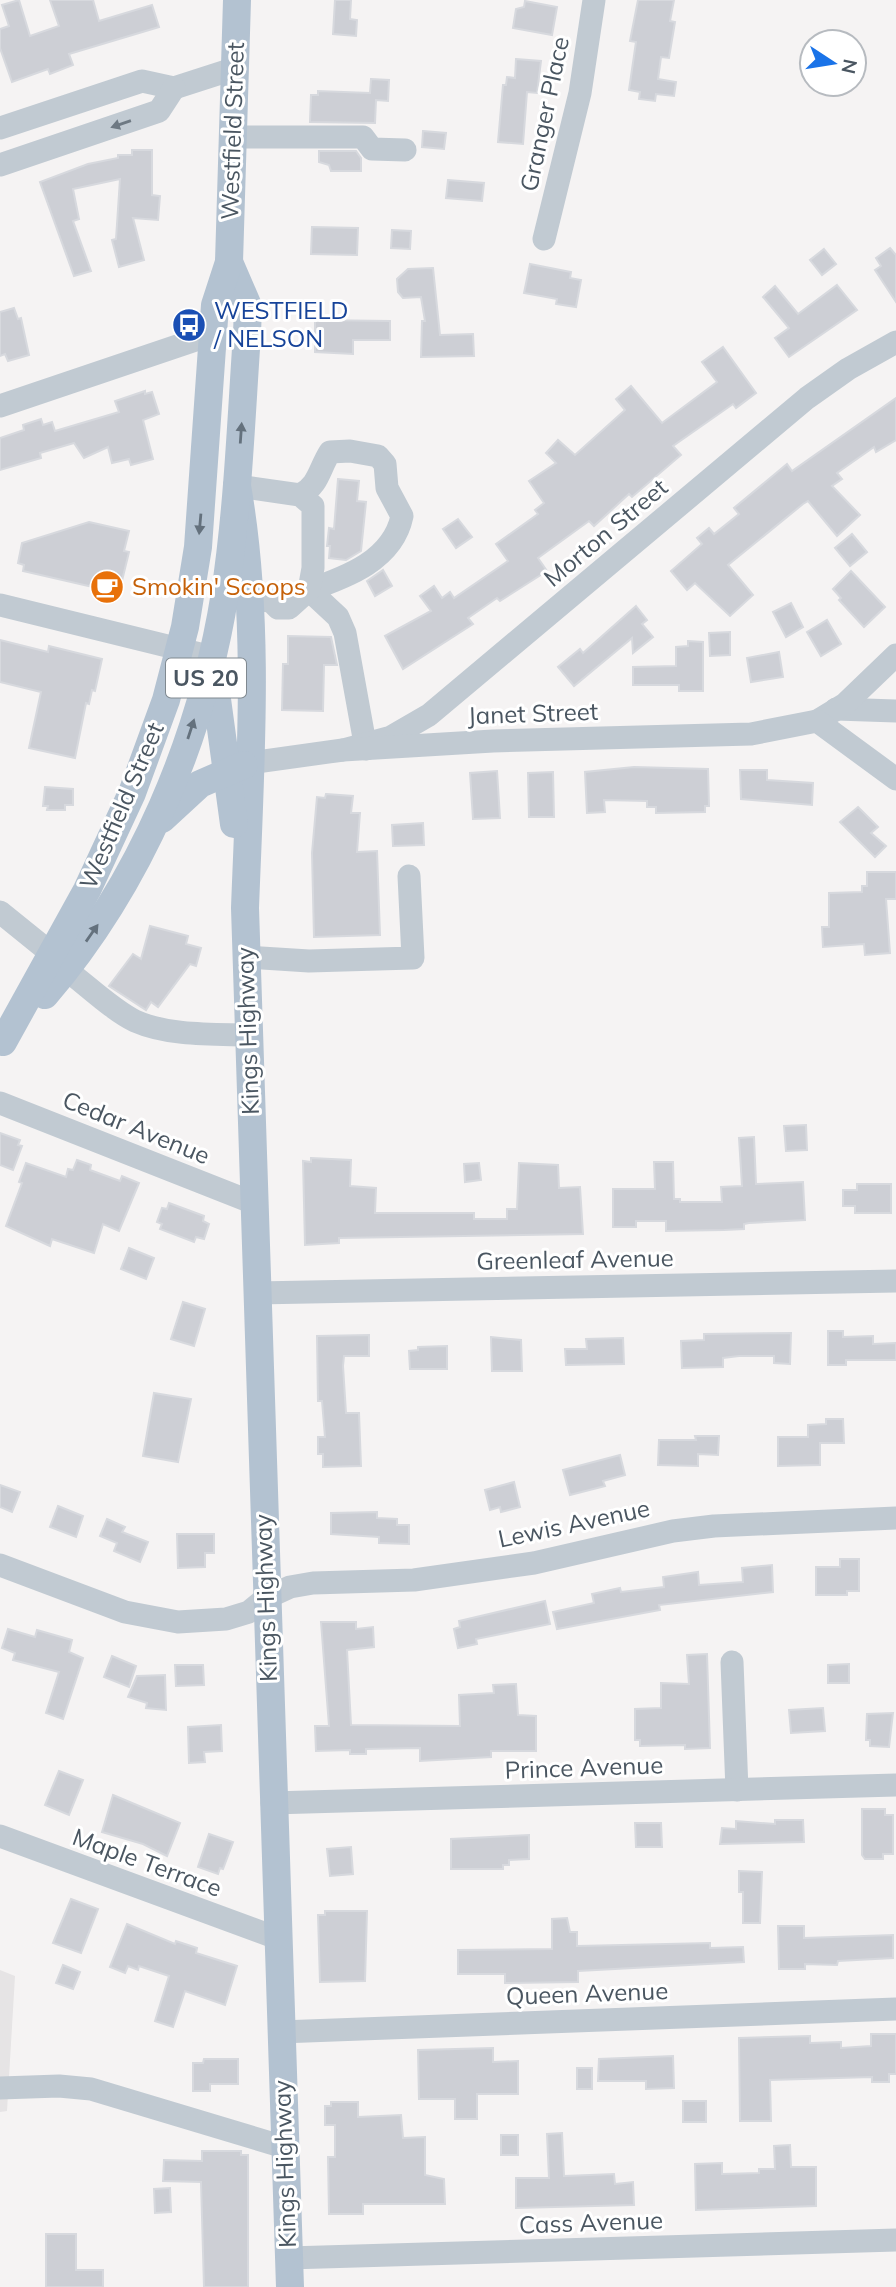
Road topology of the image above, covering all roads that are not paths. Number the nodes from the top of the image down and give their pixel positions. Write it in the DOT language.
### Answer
graph roads {
  1 [pos="237,0"];
  2 [pos="594,0"];
  3 [pos="236,68"];
  4 [pos="174,88"];
  5 [pos="0,128"];
  6 [pos="233,137"];
  7 [pos="405,150"];
  8 [pos="0,165"];
  9 [pos="544,239"];
  10 [pos="229,262"];
  11 [pos="213,334"];
  12 [pos="896,342"];
  13 [pos="0,406"];
  14 [pos="237,486"];
  15 [pos="300,495"];
  16 [pos="302,594"];
  17 [pos="248,599"];
  18 [pos="0,605"];
  19 [pos="180,649"];
  20 [pos="896,656"];
  21 [pos="212,657"];
  22 [pos="896,711"];
  23 [pos="827,715"];
  24 [pos="358,748"];
  25 [pos="239,767"];
  26 [pos="896,779"];
  27 [pos="145,840"];
  28 [pos="409,876"];
  29 [pos="0,912"];
  30 [pos="246,957"];
  31 [pos="59,961"];
  32 [pos="7,1030"];
  33 [pos="248,1035"];
  34 [pos="0,1103"];
  35 [pos="254,1203"];
  36 [pos="896,1281"];
  37 [pos="256,1293"];
  38 [pos="896,1518"];
  39 [pos="0,1565"];
  40 [pos="266,1598"];
  41 [pos="732,1662"];
  42 [pos="896,1785"];
  43 [pos="737,1790"];
  44 [pos="272,1803"];
  45 [pos="0,1836"];
  46 [pos="277,1938"];
  47 [pos="896,2009"];
  48 [pos="280,2032"];
  49 [pos="0,2088"];
  50 [pos="284,2147"];
  51 [pos="896,2240"];
  52 [pos="288,2258"];
  53 [pos="290,2287"];
  1 -- 3 [label="main road, Westfield Street / US 20"];
  2 -- 9 [label="street, Granger Place"];
  3 -- 4 [label="street"];
  3 -- 6 [label="main road, Westfield Street / US 20"];
  4 -- 5 [label="street"];
  4 -- 8 [label="street, one-way"];
  6 -- 7 [label="street"];
  6 -- 10 [label="main road, Westfield Street / US 20"];
  10 -- 11 [label="main road, Westfield Street / US 20"];
  14 -- 10 [label="main road, Westfield Street / US 20, one-way"];
  11 -- 13 [label="street"];
  11 -- 19 [label="main road, Westfield Street / US 20, one-way"];
  12 -- 24 [label="street, Morton Street"];
  14 -- 15 [label="street"];
  14 -- 17 [label="main road, Kings Highway"];
  15 -- 16 [label="street"];
  15 -- 16 [label="street"];
  16 -- 17 [label="street"];
  16 -- 24 [label="street"];
  17 -- 21 [label="main road, Westfield Street / US 20"];
  17 -- 25 [label="main road, Kings Highway"];
  18 -- 19 [label="street"];
  19 -- 21 [label="street"];
  19 -- 31 [label="main road, Westfield Street / US 20"];
  20 -- 23 [label="street"];
  21 -- 25 [label="main road, Kings Highway"];
  27 -- 21 [label="main road, Westfield Street / US 20, one-way"];
  22 -- 23 [label="street, Janet Street"];
  23 -- 24 [label="street, Janet Street"];
  23 -- 26 [label="street"];
  24 -- 25 [label="street, Janet Street"];
  25 -- 27 [label="main road"];
  25 -- 30 [label="main road, Kings Highway"];
  31 -- 27 [label="main road, Westfield Street / US 20, one-way"];
  28 -- 30 [label="street"];
  29 -- 31 [label="street"];
  30 -- 33 [label="main road, Kings Highway"];
  31 -- 32 [label="main road, Westfield Street / US 20"];
  31 -- 33 [label="street"];
  33 -- 35 [label="main road, Kings Highway"];
  34 -- 35 [label="street, Cedar Avenue"];
  35 -- 37 [label="main road, Kings Highway"];
  36 -- 37 [label="street, Greenleaf Avenue"];
  37 -- 40 [label="main road, Kings Highway"];
  38 -- 40 [label="street, Lewis Avenue"];
  39 -- 40 [label="street, Lewis Avenue"];
  40 -- 44 [label="main road, Kings Highway"];
  41 -- 43 [label="street"];
  42 -- 43 [label="street, Prince Avenue"];
  43 -- 44 [label="street, Prince Avenue"];
  44 -- 46 [label="main road, Kings Highway"];
  45 -- 46 [label="street, Maple Terrace"];
  46 -- 48 [label="main road, Kings Highway"];
  47 -- 48 [label="street, Queen Avenue"];
  48 -- 50 [label="main road, Kings Highway"];
  49 -- 50 [label="street"];
  50 -- 52 [label="main road, Kings Highway"];
  51 -- 52 [label="street, Cass Avenue"];
  52 -- 53 [label="main road, Kings Highway"];
}
